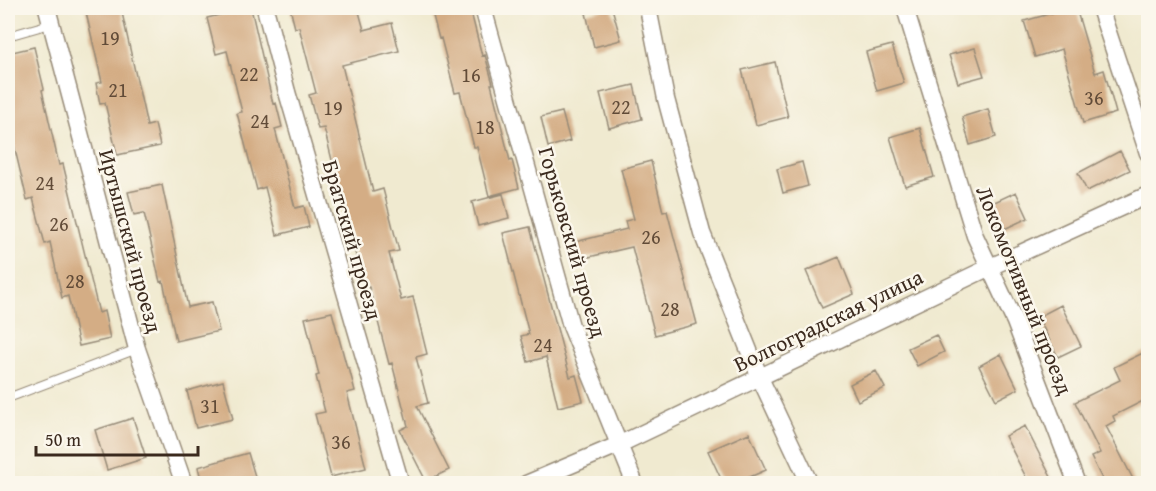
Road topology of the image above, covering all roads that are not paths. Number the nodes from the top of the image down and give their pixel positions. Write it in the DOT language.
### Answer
graph roads {
  1 [pos="266,8"];
  2 [pos="483,8"];
  3 [pos="648,8"];
  4 [pos="904,8"];
  5 [pos="1100,8"];
  6 [pos="48,16"];
  7 [pos="8,36"];
  8 [pos="1149,153"];
  9 [pos="1149,195"];
  10 [pos="988,268"];
  11 [pos="137,349"];
  12 [pos="760,378"];
  13 [pos="8,398"];
  14 [pos="618,445"];
  15 [pos="184,483"];
  16 [pos="400,483"];
  17 [pos="526,483"];
  18 [pos="635,483"];
  19 [pos="810,483"];
  20 [pos="1077,483"];
  1 -- 16 [label="street, Братский проезд"];
  2 -- 14 [label="street, Горьковский проезд"];
  3 -- 12 [label="street"];
  4 -- 10 [label="street, Локомотивный проезд"];
  5 -- 8 [label="street"];
  6 -- 7 [label="lane"];
  6 -- 11 [label="street, Иртышский проезд"];
  9 -- 10 [label="street, Волгоградская улица"];
  10 -- 12 [label="street, Волгоградская улица"];
  10 -- 20 [label="street, Локомотивный проезд"];
  11 -- 13 [label="lane"];
  11 -- 15 [label="street, Иртышский проезд"];
  12 -- 14 [label="street, Волгоградская улица"];
  12 -- 19 [label="street"];
  14 -- 17 [label="street, Волгоградская улица"];
  14 -- 18 [label="street, Горьковский проезд"];
}
